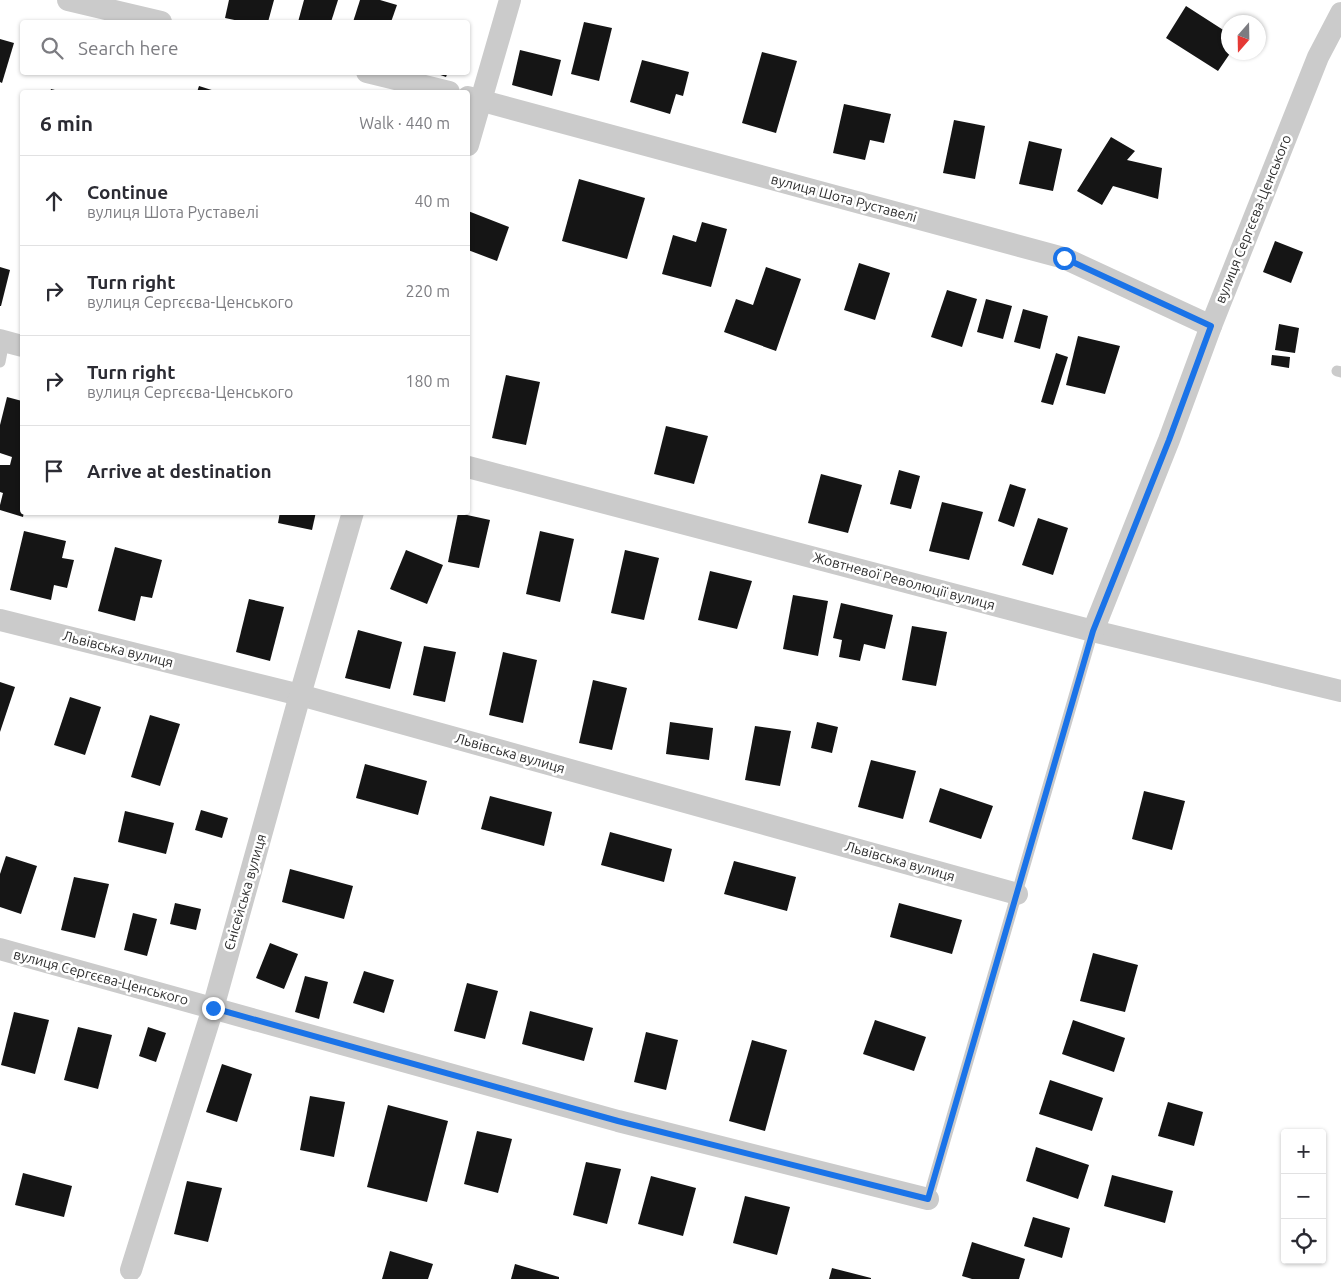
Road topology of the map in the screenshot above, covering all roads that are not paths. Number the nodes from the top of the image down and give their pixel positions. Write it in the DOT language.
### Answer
graph roads {
  1 [pos="68,0"];
  2 [pos="510,0"];
  3 [pos="1341,13"];
  4 [pos="153,20"];
  5 [pos="379,75"];
  6 [pos="441,90"];
  7 [pos="474,99"];
  8 [pos="470,130"];
  9 [pos="1211,326"];
  10 [pos="470,468"];
  11 [pos="352,515"];
  12 [pos="0,620"];
  13 [pos="1093,631"];
  14 [pos="1341,691"];
  15 [pos="300,695"];
  16 [pos="1017,894"];
  17 [pos="0,949"];
  18 [pos="213,1008"];
  19 [pos="928,1199"];
  20 [pos="131,1270"];
  1 -- 4 [label="street"];
  2 -- 7 [label="street"];
  3 -- 9 [label="street, вулиця Сергєєва-Ценського"];
  5 -- 6 [label="street"];
  7 -- 8 [label="street"];
  7 -- 9 [label="street, вулиця Шота Руставелі"];
  9 -- 13 [label="street, вулиця Сергєєва-Ценського"];
  10 -- 13 [label="street, Жовтневої Революції вулиця"];
  11 -- 15 [label="street, Єнісейська вулиця"];
  12 -- 15 [label="street, Львівська вулиця"];
  13 -- 14 [label="street, Жовтневої Революції вулиця"];
  13 -- 16 [label="lane, вулиця Сергєєва-Ценського"];
  15 -- 16 [label="street, Львівська вулиця"];
  15 -- 18 [label="street, Єнісейська вулиця"];
  16 -- 19 [label="lane, вулиця Сергєєва-Ценського"];
  17 -- 18 [label="street, вулиця Сергєєва-Ценського"];
  18 -- 19 [label="street, вулиця Сергєєва-Ценського"];
  18 -- 20 [label="street, Єнісейська вулиця"];
}
